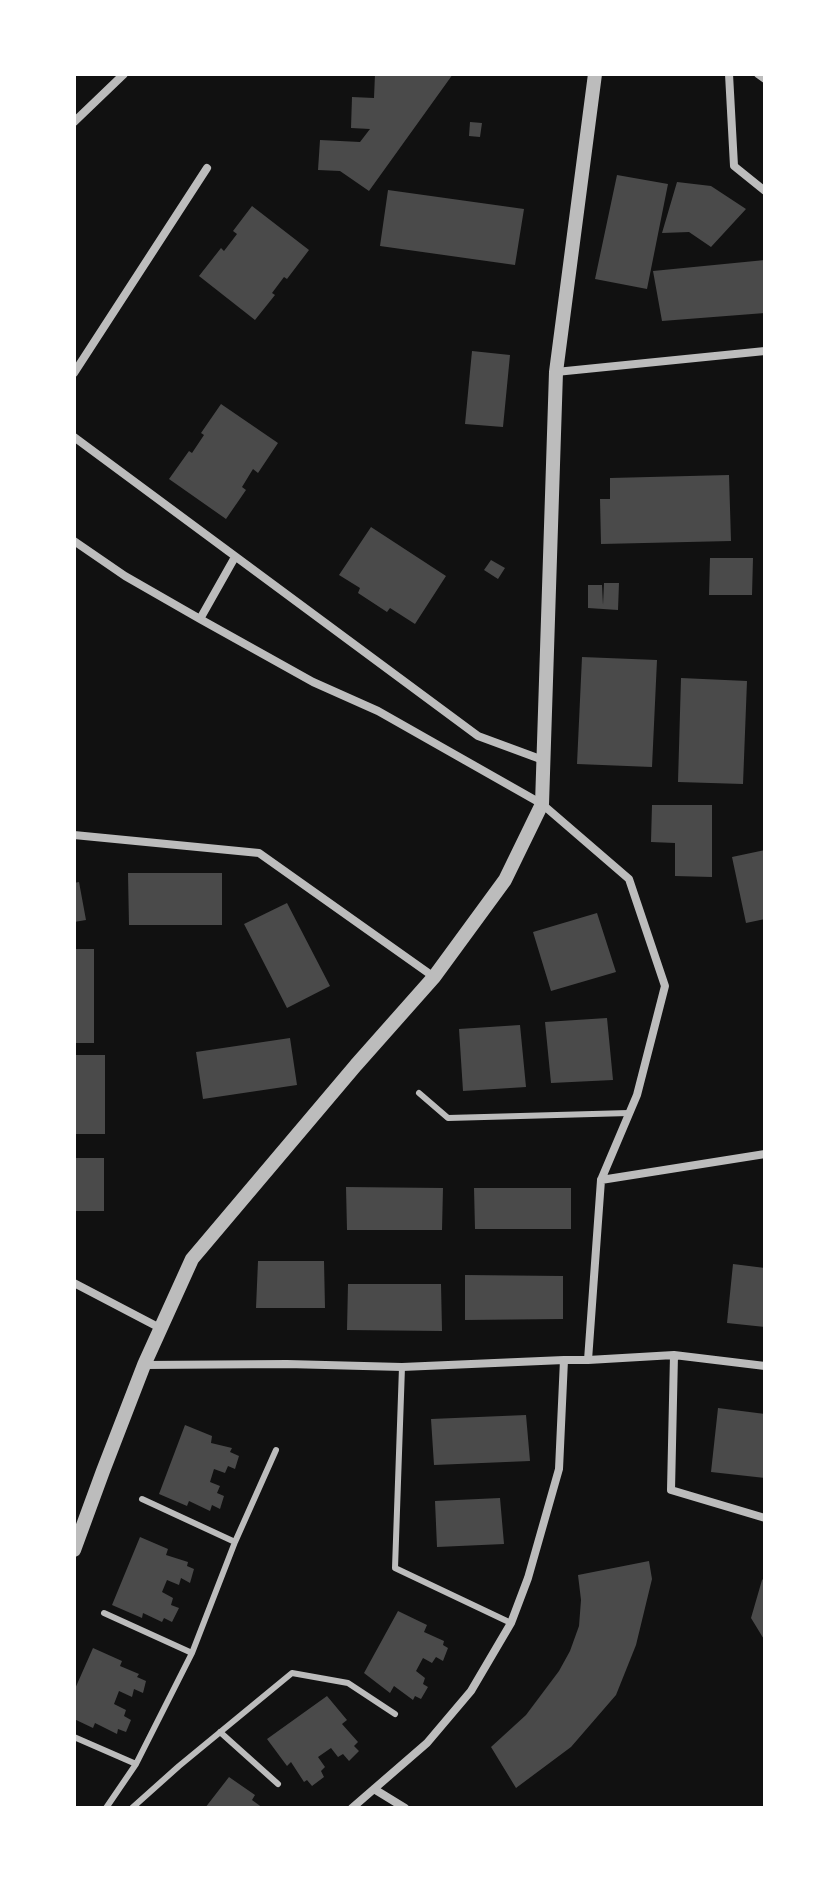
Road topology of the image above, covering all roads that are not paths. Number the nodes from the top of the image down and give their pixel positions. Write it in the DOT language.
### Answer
graph roads {
  1 [pos="124,74"];
  2 [pos="595,74"];
  3 [pos="729,74"];
  4 [pos="758,74"];
  5 [pos="765,79"];
  6 [pos="74,122"];
  7 [pos="207,168"];
  8 [pos="765,191"];
  9 [pos="765,351"];
  10 [pos="556,372"];
  11 [pos="74,373"];
  12 [pos="74,437"];
  13 [pos="74,541"];
  14 [pos="235,557"];
  15 [pos="200,619"];
  16 [pos="543,760"];
  17 [pos="542,804"];
  18 [pos="74,835"];
  19 [pos="434,977"];
  20 [pos="419,1093"];
  21 [pos="629,1113"];
  22 [pos="765,1154"];
  23 [pos="601,1180"];
  24 [pos="74,1283"];
  25 [pos="160,1328"];
  26 [pos="674,1355"];
  27 [pos="564,1360"];
  28 [pos="588,1360"];
  29 [pos="144,1365"];
  30 [pos="765,1366"];
  31 [pos="402,1367"];
  32 [pos="276,1450"];
  33 [pos="142,1499"];
  34 [pos="765,1518"];
  35 [pos="235,1542"];
  36 [pos="74,1550"];
  37 [pos="104,1613"];
  38 [pos="511,1623"];
  39 [pos="192,1653"];
  40 [pos="395,1714"];
  41 [pos="220,1732"];
  42 [pos="74,1737"];
  43 [pos="136,1764"];
  44 [pos="278,1784"];
  45 [pos="374,1789"];
  46 [pos="106,1808"];
  47 [pos="132,1808"];
  48 [pos="352,1808"];
  49 [pos="405,1808"];
  1 -- 6 [label="street"];
  2 -- 10 [label="street"];
  3 -- 8 [label="street"];
  4 -- 5 [label="street"];
  7 -- 11 [label="street"];
  9 -- 10 [label="street"];
  10 -- 16 [label="street"];
  12 -- 14 [label="street"];
  13 -- 15 [label="street"];
  14 -- 15 [label="street"];
  14 -- 16 [label="street"];
  15 -- 17 [label="street"];
  16 -- 17 [label="street"];
  17 -- 19 [label="street"];
  17 -- 21 [label="street"];
  18 -- 19 [label="street"];
  19 -- 25 [label="street"];
  20 -- 21 [label="lane"];
  21 -- 23 [label="street"];
  22 -- 23 [label="street"];
  23 -- 28 [label="street"];
  24 -- 25 [label="street"];
  25 -- 29 [label="street"];
  26 -- 28 [label="street"];
  26 -- 30 [label="street"];
  26 -- 34 [label="street"];
  27 -- 28 [label="street"];
  27 -- 31 [label="street"];
  27 -- 38 [label="street"];
  29 -- 31 [label="street"];
  29 -- 36 [label="street"];
  31 -- 38 [label="lane"];
  32 -- 35 [label="lane"];
  33 -- 35 [label="lane"];
  35 -- 39 [label="lane"];
  37 -- 39 [label="lane"];
  38 -- 45 [label="street"];
  39 -- 43 [label="lane"];
  40 -- 41 [label="lane"];
  41 -- 44 [label="lane"];
  41 -- 47 [label="lane"];
  42 -- 43 [label="lane"];
  43 -- 46 [label="lane"];
  45 -- 48 [label="street"];
  45 -- 49 [label="street"];
}
